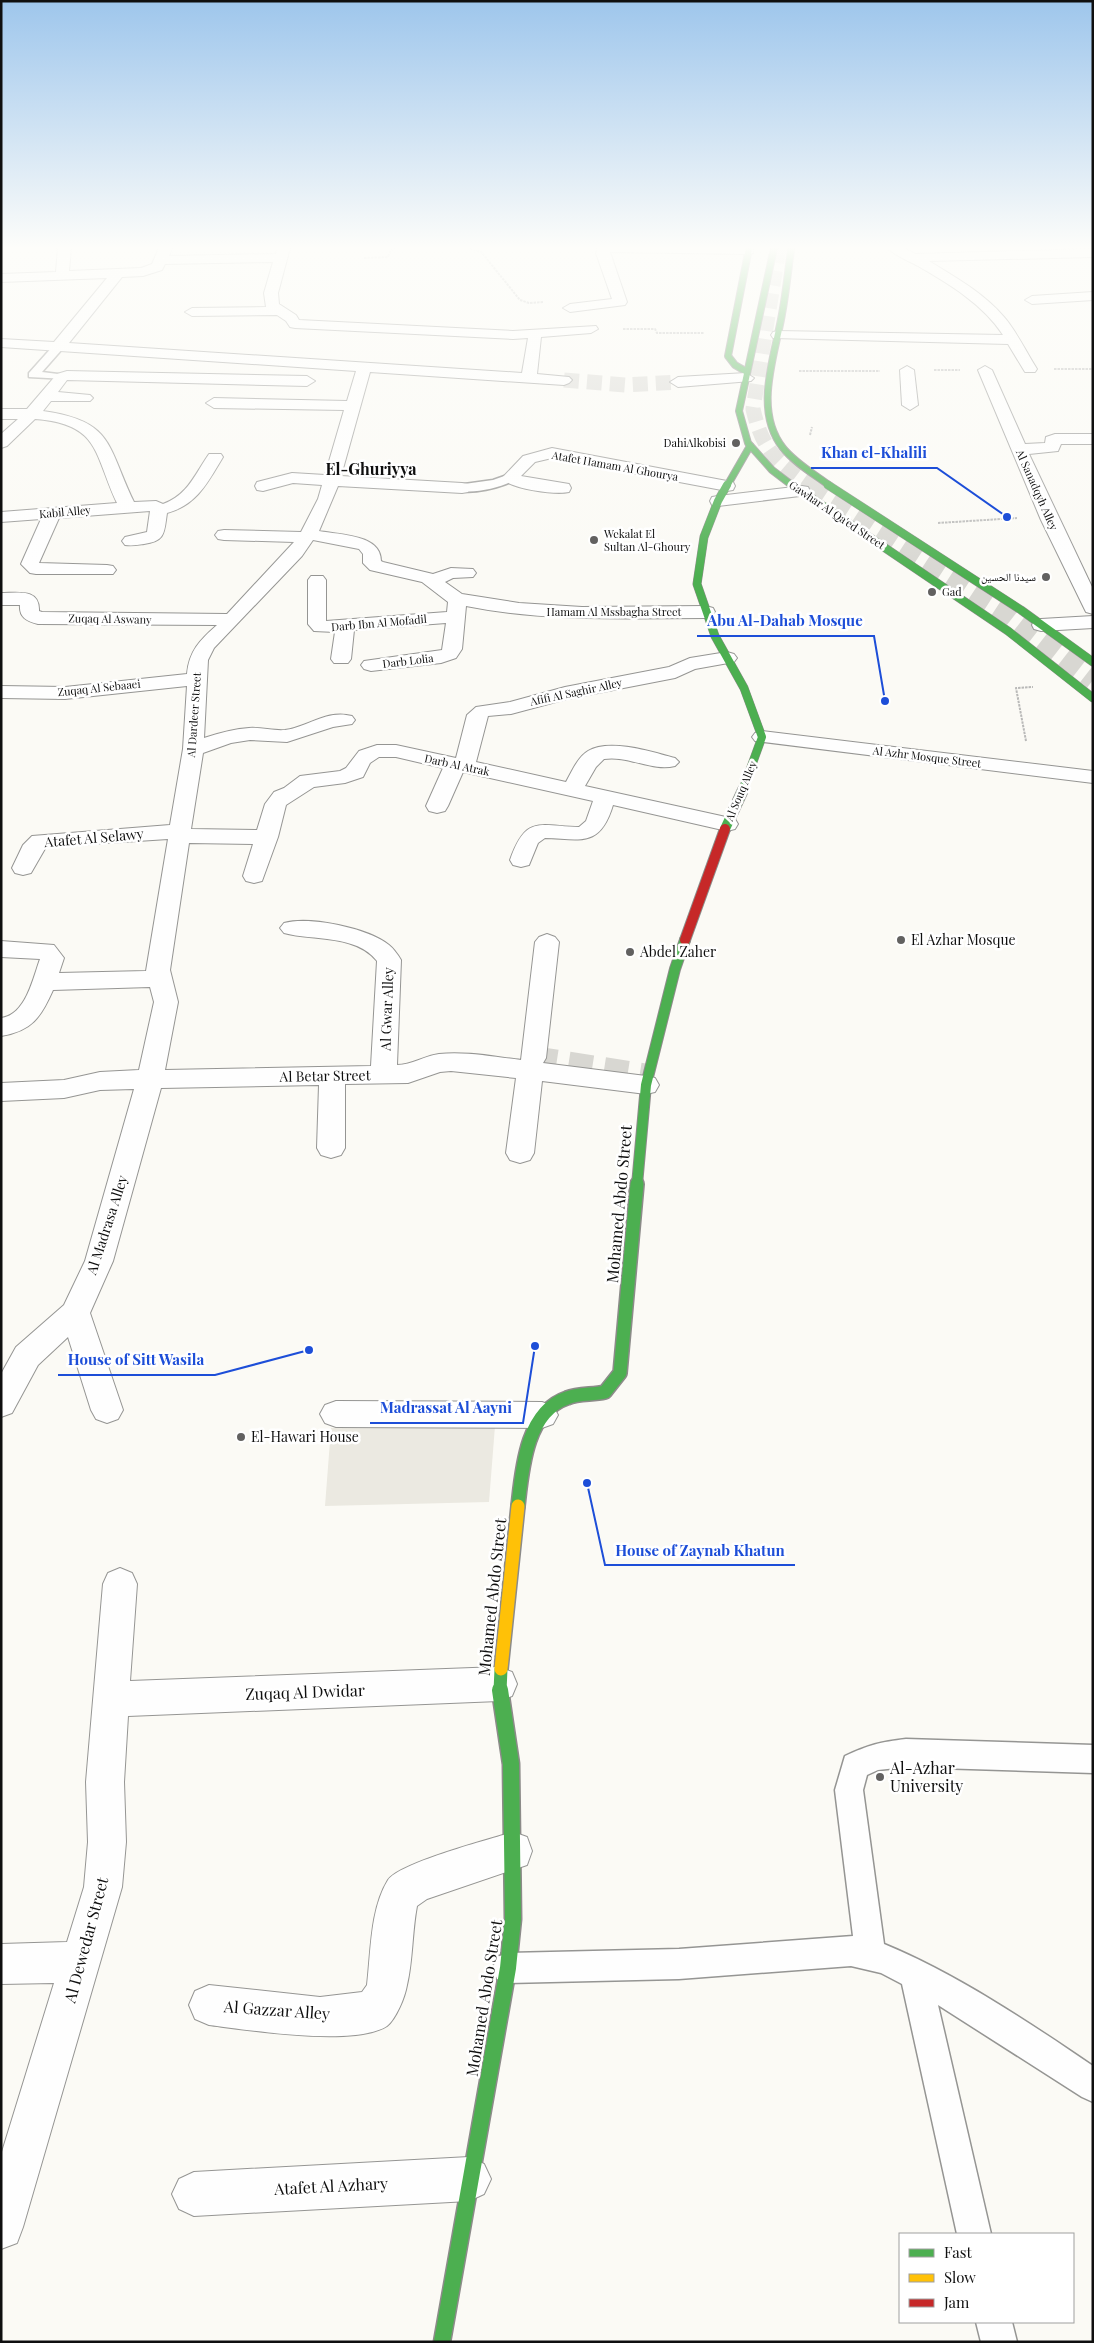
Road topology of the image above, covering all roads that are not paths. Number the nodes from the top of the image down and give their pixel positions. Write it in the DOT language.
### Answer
graph roads {
  1 [pos="49,357"];
  2 [pos="213,357"];
  3 [pos="284,357"];
  4 [pos="532,357"];
  5 [pos="729,357"];
  6 [pos="751,357"];
  7 [pos="772,357"];
  8 [pos="1022,357"];
  9 [pos="283,362"];
  10 [pos="364,368"];
  11 [pos="907,370"];
  12 [pos="986,370"];
  13 [pos="1030,370"];
  14 [pos="747,375"];
  15 [pos="62,377"];
  16 [pos="529,378"];
  17 [pos="307,380"];
  18 [pos="564,380"];
  19 [pos="678,382"];
  20 [pos="47,396"];
  21 [pos="85,398"];
  22 [pos="214,403"];
  23 [pos="910,405"];
  24 [pos="353,406"];
  25 [pos="1,414"];
  26 [pos="31,415"];
  27 [pos="1093,439"];
  28 [pos="1,443"];
  29 [pos="750,446"];
  30 [pos="1020,449"];
  31 [pos="215,456"];
  32 [pos="510,478"];
  33 [pos="332,480"];
  34 [pos="263,486"];
  35 [pos="727,486"];
  36 [pos="462,488"];
  37 [pos="563,488"];
  38 [pos="802,491"];
  39 [pos="718,501"];
  40 [pos="128,507"];
  41 [pos="159,510"];
  42 [pos="52,513"];
  43 [pos="1,517"];
  44 [pos="224,535"];
  45 [pos="307,536"];
  46 [pos="131,541"];
  47 [pos="106,570"];
  48 [pos="467,573"];
  49 [pos="317,580"];
  50 [pos="433,580"];
  51 [pos="1,599"];
  52 [pos="457,608"];
  53 [pos="1093,608"];
  54 [pos="706,612"];
  55 [pos="232,620"];
  56 [pos="1093,622"];
  57 [pos="1041,625"];
  58 [pos="345,626"];
  59 [pos="1090,657"];
  60 [pos="727,658"];
  61 [pos="341,659"];
  62 [pos="371,665"];
  63 [pos="197,679"];
  64 [pos="1,692"];
  65 [pos="1093,698"];
  66 [pos="345,720"];
  67 [pos="762,737"];
  68 [pos="193,749"];
  69 [pos="668,762"];
  70 [pos="460,766"];
  71 [pos="1093,777"];
  72 [pos="572,790"];
  73 [pos="605,798"];
  74 [pos="437,806"];
  75 [pos="727,824"];
  76 [pos="179,834"];
  77 [pos="266,837"];
  78 [pos="522,860"];
  79 [pos="23,868"];
  80 [pos="254,876"];
  81 [pos="292,928"];
  82 [pos="547,942"];
  83 [pos="1,949"];
  84 [pos="160,979"];
  85 [pos="43,982"];
  86 [pos="1,1027"];
  87 [pos="531,1064"];
  88 [pos="384,1075"];
  89 [pos="332,1076"];
  90 [pos="150,1079"];
  91 [pos="646,1085"];
  92 [pos="3,1098"];
  93 [pos="330,1148"];
  94 [pos="520,1153"];
  95 [pos="75,1312"];
  96 [pos="1,1404"];
  97 [pos="108,1410"];
  98 [pos="336,1414"];
  99 [pos="542,1415"];
  100 [pos="120,1584"];
  101 [pos="499,1684"];
  102 [pos="111,1699"];
  103 [pos="1093,1759"];
  104 [pos="512,1852"];
  105 [pos="870,1953"];
  106 [pos="81,1962"];
  107 [pos="1,1964"];
  108 [pos="508,1968"];
  109 [pos="916,1976"];
  110 [pos="209,2005"];
  111 [pos="1093,2086"];
  112 [pos="469,2178"];
  113 [pos="194,2194"];
  114 [pos="1,2227"];
  115 [pos="974,2233"];
  116 [pos="994,2323"];
  117 [pos="442,2342"];
  118 [pos="999,2342"];
  1 -- 15 [label="lane"];
  2 -- 9 [label="street"];
  3 -- 9 [label="street"];
  4 -- 16 [label="street"];
  5 -- 14 [label="main road"];
  6 -- 14 [label="main road, Gawhar Al Qa'ed Street"];
  7 -- 57 [label="main road, Gawhar Al Qa'ed Street"];
  8 -- 13 [label="street"];
  9 -- 10 [label="street"];
  10 -- 16 [label="street"];
  10 -- 24 [label="street, Al Dardeer Street"];
  11 -- 23 [label="street"];
  12 -- 30 [label="street, Al Sanadqyh Alley"];
  14 -- 19 [label="street"];
  14 -- 29 [label="main road, Gawhar Al Qa'ed Street"];
  15 -- 17 [label="street"];
  15 -- 20 [label="street"];
  16 -- 18 [label="street"];
  20 -- 21 [label="street"];
  20 -- 26 [label="street"];
  22 -- 24 [label="street"];
  24 -- 33 [label="street, Al Dardeer Street"];
  25 -- 26 [label="street"];
  26 -- 28 [label="street"];
  26 -- 40 [label="street"];
  27 -- 30 [label="street"];
  29 -- 35 [label="main road"];
  29 -- 38 [label="main road, Gawhar Al Qa'ed Street"];
  30 -- 53 [label="street, Al Sanadqyh Alley"];
  31 -- 41 [label="street"];
  32 -- 35 [label="street, Atafet Hamam Al Ghourya"];
  32 -- 36 [label="lane, Atafet Hamam Al Ghourya"];
  32 -- 37 [label="street"];
  33 -- 34 [label="street, Atafet Hamam Al Ghourya"];
  33 -- 36 [label="street, Atafet Hamam Al Ghourya"];
  33 -- 45 [label="street, Al Dardeer Street"];
  35 -- 39 [label="main road"];
  38 -- 39 [label="street"];
  38 -- 65 [label="main road, Gawhar Al Qa'ed Street"];
  39 -- 54 [label="main road"];
  40 -- 41 [label="street, Kabil Alley"];
  40 -- 42 [label="street, Kabil Alley"];
  41 -- 46 [label="street"];
  42 -- 43 [label="street, Kabil Alley"];
  42 -- 47 [label="street"];
  44 -- 45 [label="street"];
  45 -- 50 [label="street, Hamam Al Mssbagha Street"];
  45 -- 55 [label="street, Al Dardeer Street"];
  48 -- 50 [label="street"];
  49 -- 58 [label="street, Darb Ibn Al Mofadil"];
  50 -- 52 [label="street, Hamam Al Mssbagha Street"];
  51 -- 55 [label="street, Zuqaq Al Aswany"];
  52 -- 54 [label="street, Hamam Al Mssbagha Street"];
  52 -- 58 [label="street, Darb Ibn Al Mofadil"];
  52 -- 62 [label="street, Darb Lolia"];
  54 -- 60 [label="main road"];
  55 -- 63 [label="street, Al Dardeer Street"];
  56 -- 57 [label="street"];
  57 -- 59 [label="main road, Gawhar Al Qa'ed Street"];
  58 -- 61 [label="street"];
  60 -- 67 [label="main road"];
  60 -- 70 [label="street, Afifi Al Saghir Alley"];
  63 -- 64 [label="street, Zuqaq Al Sebaaei"];
  63 -- 68 [label="street, Al Dardeer Street"];
  66 -- 68 [label="street"];
  67 -- 71 [label="street, Al Azhr Mosque Street"];
  67 -- 75 [label="main road, Al Souq Alley"];
  68 -- 76 [label="street, Al Dardeer Street"];
  69 -- 72 [label="street"];
  70 -- 72 [label="street, Darb Al Atrak"];
  70 -- 74 [label="street, Afifi Al Saghir Alley"];
  70 -- 77 [label="street, Darb Al Atrak"];
  72 -- 73 [label="street, Darb Al Atrak"];
  73 -- 75 [label="street, Darb Al Atrak"];
  73 -- 78 [label="street"];
  75 -- 91 [label="main road, Al Souq Alley"];
  76 -- 77 [label="street"];
  76 -- 79 [label="street, Atafet Al Selawy"];
  76 -- 84 [label="street, Al Dardeer Street"];
  77 -- 80 [label="street, Darb Al Atrak"];
  81 -- 88 [label="street, Al Gwar Alley"];
  82 -- 87 [label="street"];
  83 -- 85 [label="street"];
  84 -- 85 [label="street"];
  84 -- 90 [label="street, Al Dardeer Street"];
  85 -- 86 [label="street"];
  87 -- 88 [label="street, Al Betar Street"];
  87 -- 91 [label="street, Al Betar Street"];
  87 -- 94 [label="street"];
  88 -- 89 [label="street, Al Betar Street"];
  89 -- 90 [label="street, Al Betar Street"];
  89 -- 93 [label="street"];
  90 -- 92 [label="street, Al Betar Street"];
  90 -- 95 [label="street, Al Madrasa Alley"];
  91 -- 99 [label="main road, Mohamed Abdo Street"];
  95 -- 96 [label="street, Al Madrasa Alley"];
  95 -- 97 [label="street"];
  98 -- 99 [label="street"];
  99 -- 101 [label="main road, Mohamed Abdo Street"];
  100 -- 102 [label="street, Al Dewedar Street"];
  101 -- 102 [label="street, Zuqaq Al Dwidar"];
  101 -- 104 [label="main road, Mohamed Abdo Street"];
  102 -- 106 [label="street, Al Dewedar Street"];
  103 -- 105 [label="lane"];
  104 -- 108 [label="main road, Mohamed Abdo Street"];
  104 -- 110 [label="street, Al Gazzar Alley"];
  105 -- 108 [label="lane"];
  105 -- 109 [label="lane"];
  106 -- 107 [label="street"];
  106 -- 114 [label="street, Al Dewedar Street"];
  108 -- 112 [label="main road, Mohamed Abdo Street"];
  109 -- 111 [label="lane"];
  109 -- 115 [label="lane"];
  112 -- 113 [label="street, Atafet Al Azhary"];
  112 -- 117 [label="main road, Mohamed Abdo Street"];
  116 -- 118 [label="lane"];
}
